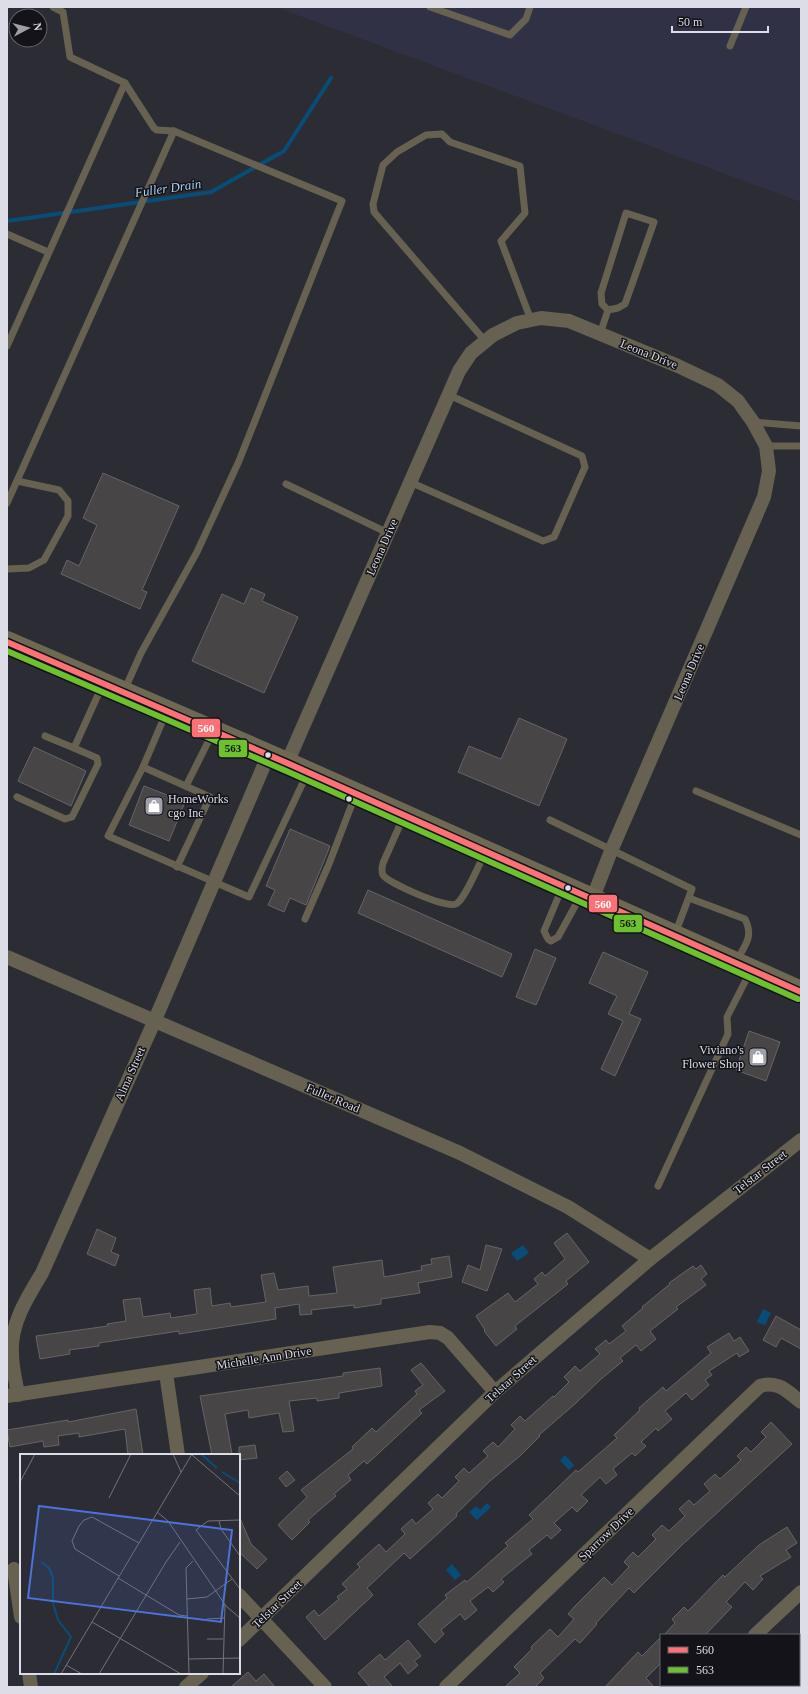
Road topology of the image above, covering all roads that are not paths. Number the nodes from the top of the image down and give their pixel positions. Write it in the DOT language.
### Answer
graph roads {
  1 [pos="53,7"];
  2 [pos="430,7"];
  3 [pos="530,7"];
  4 [pos="746,7"];
  5 [pos="730,46"];
  6 [pos="125,83"];
  7 [pos="174,132"];
  8 [pos="7,234"];
  9 [pos="48,252"];
  10 [pos="608,310"];
  11 [pos="531,320"];
  12 [pos="600,334"];
  13 [pos="486,342"];
  14 [pos="7,346"];
  15 [pos="448,395"];
  16 [pos="753,422"];
  17 [pos="801,426"];
  18 [pos="766,446"];
  19 [pos="801,446"];
  20 [pos="17,481"];
  21 [pos="410,482"];
  22 [pos="286,484"];
  23 [pos="7,503"];
  24 [pos="388,533"];
  25 [pos="7,569"];
  26 [pos="7,642"];
  27 [pos="103,684"];
  28 [pos="123,692"];
  29 [pos="166,711"];
  30 [pos="213,732"];
  31 [pos="45,736"];
  32 [pos="74,748"];
  33 [pos="278,759"];
  34 [pos="142,767"];
  35 [pos="308,772"];
  36 [pos="186,786"];
  37 [pos="696,790"];
  38 [pos="356,794"];
  39 [pos="17,797"];
  40 [pos="404,816"];
  41 [pos="550,820"];
  42 [pos="801,835"];
  43 [pos="611,851"];
  44 [pos="486,852"];
  45 [pos="178,867"];
  46 [pos="214,881"];
  47 [pos="579,894"];
  48 [pos="689,898"];
  49 [pos="305,919"];
  50 [pos="674,936"];
  51 [pos="7,957"];
  52 [pos="743,966"];
  53 [pos="801,992"];
  54 [pos="154,1022"];
  55 [pos="801,1140"];
  56 [pos="658,1186"];
  57 [pos="650,1259"];
  58 [pos="166,1373"];
  59 [pos="495,1392"];
  60 [pos="12,1395"];
  61 [pos="801,1402"];
  62 [pos="178,1454"];
  63 [pos="14,1569"];
  64 [pos="801,1592"];
  65 [pos="240,1597"];
  66 [pos="20,1610"];
  67 [pos="261,1620"];
  68 [pos="756,1634"];
  69 [pos="240,1639"];
  70 [pos="29,1674"];
  71 [pos="201,1674"];
  72 [pos="31,1687"];
  73 [pos="186,1687"];
  74 [pos="325,1687"];
  75 [pos="446,1687"];
  1 -- 6 [label="lane"];
  2 -- 3 [label="lane"];
  4 -- 5 [label="lane"];
  6 -- 7 [label="lane"];
  6 -- 9 [label="lane"];
  7 -- 20 [label="lane"];
  7 -- 28 [label="lane"];
  8 -- 9 [label="lane"];
  9 -- 14 [label="lane"];
  10 -- 10 [label="lane"];
  10 -- 12 [label="lane"];
  11 -- 12 [label="street, Leona Drive"];
  11 -- 13 [label="street, Leona Drive"];
  11 -- 13 [label="lane"];
  12 -- 16 [label="street, Leona Drive"];
  13 -- 15 [label="street, Leona Drive"];
  15 -- 21 [label="street, Leona Drive"];
  15 -- 21 [label="lane"];
  16 -- 17 [label="lane"];
  16 -- 18 [label="street, Leona Drive"];
  18 -- 19 [label="lane"];
  18 -- 43 [label="street, Leona Drive"];
  20 -- 23 [label="lane"];
  20 -- 25 [label="lane"];
  21 -- 24 [label="street, Leona Drive"];
  22 -- 24 [label="lane"];
  24 -- 33 [label="street, Leona Drive"];
  26 -- 27 [label="main road"];
  27 -- 28 [label="main road"];
  27 -- 32 [label="lane"];
  28 -- 29 [label="main road"];
  29 -- 30 [label="main road"];
  29 -- 34 [label="lane"];
  30 -- 33 [label="main road"];
  30 -- 36 [label="lane"];
  31 -- 32 [label="lane"];
  32 -- 39 [label="lane"];
  33 -- 35 [label="main road"];
  33 -- 46 [label="street, Alma Street"];
  34 -- 36 [label="lane"];
  34 -- 45 [label="lane"];
  35 -- 38 [label="main road"];
  35 -- 46 [label="lane"];
  36 -- 45 [label="lane"];
  37 -- 42 [label="lane"];
  38 -- 40 [label="main road"];
  38 -- 49 [label="lane"];
  40 -- 44 [label="main road"];
  40 -- 44 [label="lane"];
  41 -- 43 [label="lane"];
  43 -- 47 [label="street, Leona Drive"];
  43 -- 48 [label="lane"];
  44 -- 47 [label="main road"];
  45 -- 46 [label="lane"];
  46 -- 54 [label="street, Alma Street"];
  47 -- 47 [label="lane"];
  47 -- 50 [label="main road"];
  48 -- 50 [label="lane"];
  48 -- 52 [label="lane"];
  50 -- 52 [label="main road"];
  51 -- 54 [label="street, Fuller Road"];
  52 -- 53 [label="main road"];
  52 -- 56 [label="lane"];
  54 -- 57 [label="street, Fuller Road"];
  54 -- 60 [label="street, Alma Street"];
  55 -- 57 [label="street, Telstar Street"];
  57 -- 59 [label="street, Telstar Street"];
  58 -- 59 [label="street, Michelle Ann Drive"];
  58 -- 60 [label="street, Michelle Ann Drive"];
  58 -- 62 [label="street"];
  59 -- 67 [label="street, Telstar Street"];
  61 -- 75 [label="street, Sparrow Drive"];
  63 -- 66 [label="street"];
  64 -- 68 [label="street"];
  65 -- 67 [label="street"];
  67 -- 69 [label="street, Telstar Street"];
  67 -- 74 [label="street"];
  70 -- 72 [label="street"];
  71 -- 73 [label="street"];
}
